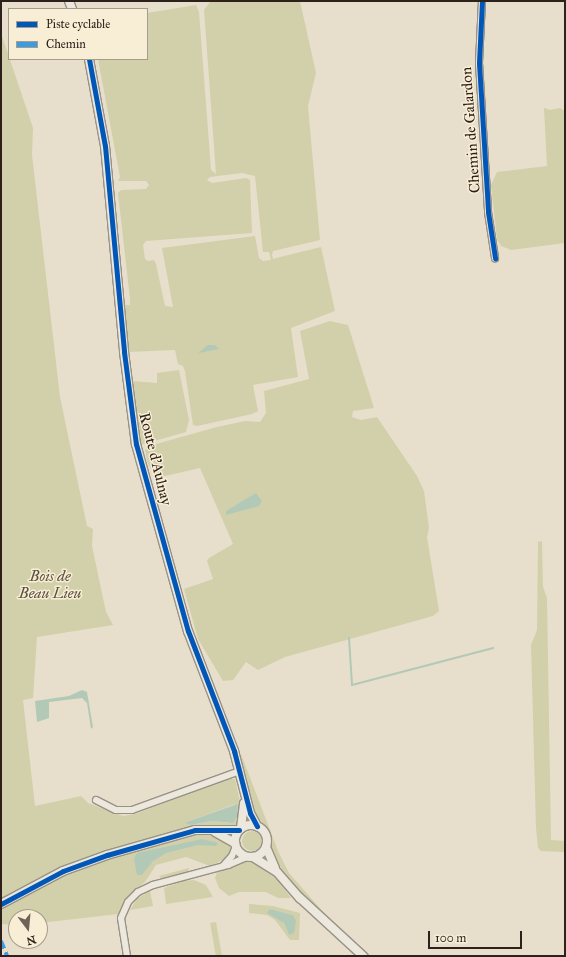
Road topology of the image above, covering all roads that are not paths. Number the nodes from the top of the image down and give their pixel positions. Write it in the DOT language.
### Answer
graph roads {
  1 [pos="482,1"];
  2 [pos="89,60"];
  3 [pos="495,258"];
  4 [pos="240,770"];
  5 [pos="243,788"];
  6 [pos="96,800"];
  7 [pos="257,826"];
  8 [pos="205,829"];
  9 [pos="240,829"];
  10 [pos="236,845"];
  11 [pos="266,847"];
  12 [pos="251,857"];
  13 [pos="222,866"];
  14 [pos="277,872"];
  15 [pos="1,904"];
  16 [pos="127,956"];
  17 [pos="364,956"];
  1 -- 3 [label="street, Chemin de Galardon"];
  2 -- 4 [label="street, Route d'Aulnay"];
  4 -- 5 [label="street, Route d'Aulnay"];
  4 -- 6 [label="street"];
  5 -- 7 [label="street, Route d'Aulnay"];
  5 -- 9 [label="street, Route d'Aulnay"];
  7 -- 9 [label="street"];
  7 -- 11 [label="street"];
  8 -- 9 [label="street"];
  8 -- 10 [label="street"];
  8 -- 15 [label="street"];
  9 -- 10 [label="street"];
  10 -- 12 [label="street"];
  10 -- 13 [label="street"];
  11 -- 12 [label="street"];
  11 -- 14 [label="street"];
  12 -- 13 [label="street"];
  12 -- 14 [label="street"];
  13 -- 16 [label="street"];
  14 -- 17 [label="street"];
}
